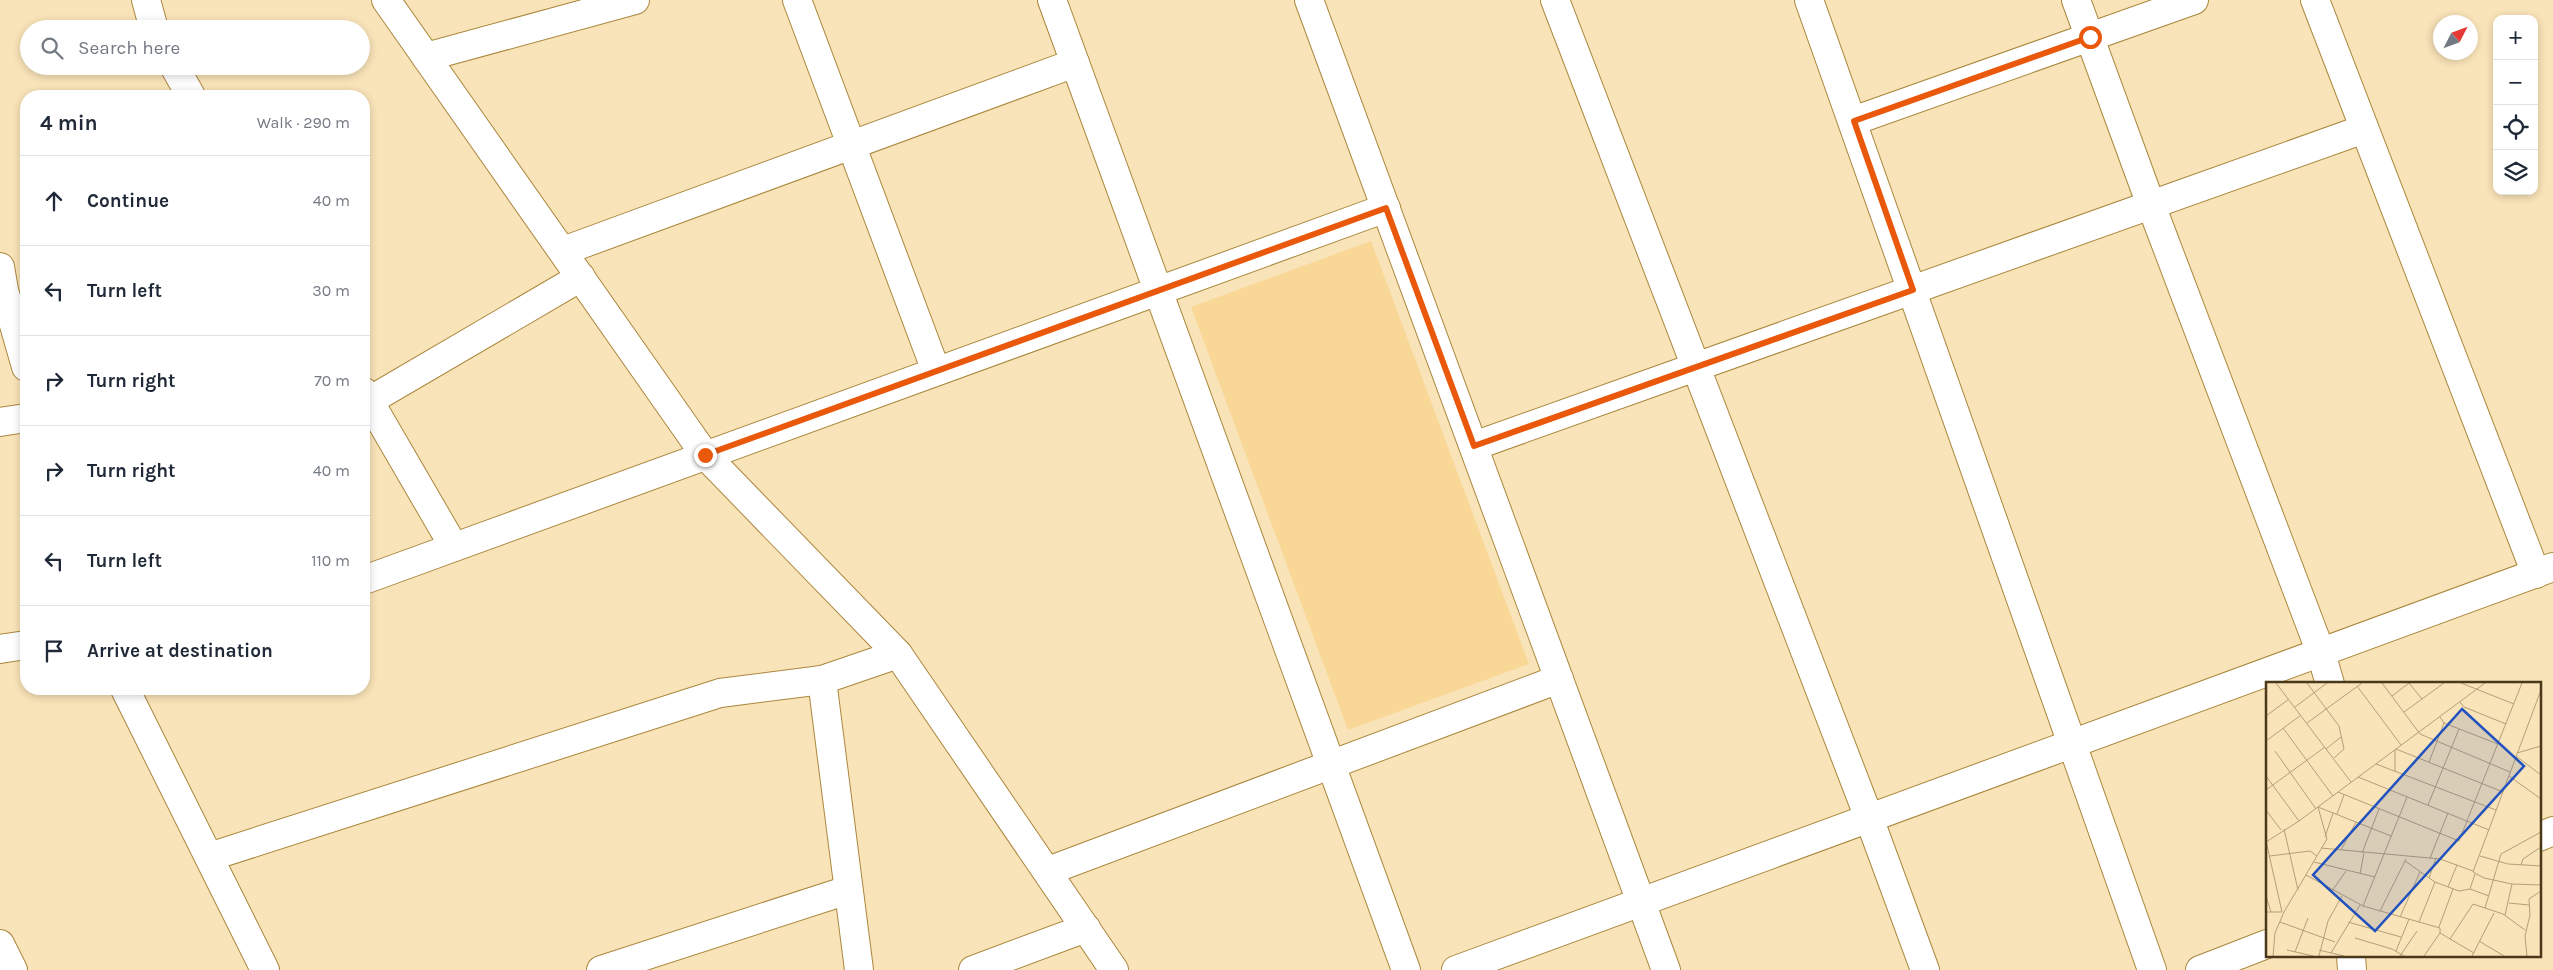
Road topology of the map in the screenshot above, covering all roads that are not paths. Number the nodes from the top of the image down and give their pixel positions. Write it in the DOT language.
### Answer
graph roads {
  1 [pos="146,0"];
  2 [pos="386,0"];
  3 [pos="634,0"];
  4 [pos="797,0"];
  5 [pos="1052,0"];
  6 [pos="1309,0"];
  7 [pos="1555,0"];
  8 [pos="1809,0"];
  9 [pos="2076,0"];
  10 [pos="2194,0"];
  11 [pos="2315,0"];
  12 [pos="152,20"];
  13 [pos="2090,37"];
  14 [pos="426,57"];
  15 [pos="1075,63"];
  16 [pos="179,75"];
  17 [pos="188,90"];
  18 [pos="1854,121"];
  19 [pos="2364,129"];
  20 [pos="851,145"];
  21 [pos="2151,205"];
  22 [pos="1386,208"];
  23 [pos="563,252"];
  24 [pos="581,277"];
  25 [pos="10,281"];
  26 [pos="1913,290"];
  27 [pos="1158,291"];
  28 [pos="20,335"];
  29 [pos="1694,367"];
  30 [pos="936,371"];
  31 [pos="370,395"];
  32 [pos="370,404"];
  33 [pos="20,419"];
  34 [pos="0,422"];
  35 [pos="1474,446"];
  36 [pos="705,455"];
  37 [pos="454,547"];
  38 [pos="2544,571"];
  39 [pos="370,578"];
  40 [pos="20,646"];
  41 [pos="0,649"];
  42 [pos="2321,653"];
  43 [pos="898,654"];
  44 [pos="1559,679"];
  45 [pos="822,680"];
  46 [pos="2329,682"];
  47 [pos="128,695"];
  48 [pos="2073,744"];
  49 [pos="1331,765"];
  50 [pos="1869,818"];
  51 [pos="2553,832"];
  52 [pos="2540,837"];
  53 [pos="209,857"];
  54 [pos="1048,871"];
  55 [pos="848,890"];
  56 [pos="1641,902"];
  57 [pos="1086,928"];
  58 [pos="0,944"];
  59 [pos="2266,944"];
  60 [pos="13,970"];
  61 [pos="265,970"];
  62 [pos="601,970"];
  63 [pos="858,970"];
  64 [pos="973,970"];
  65 [pos="1114,970"];
  66 [pos="1406,970"];
  67 [pos="1456,970"];
  68 [pos="1666,970"];
  69 [pos="1925,970"];
  70 [pos="2152,970"];
  71 [pos="2200,970"];
  1 -- 12 [label="street"];
  2 -- 14 [label="street"];
  3 -- 14 [label="street"];
  4 -- 20 [label="street"];
  5 -- 15 [label="street"];
  6 -- 22 [label="street"];
  7 -- 29 [label="street"];
  8 -- 18 [label="street"];
  9 -- 13 [label="street"];
  10 -- 13 [label="street"];
  11 -- 19 [label="street"];
  13 -- 18 [label="street"];
  13 -- 21 [label="street"];
  14 -- 23 [label="street"];
  15 -- 20 [label="street"];
  15 -- 27 [label="street"];
  16 -- 17 [label="street"];
  18 -- 26 [label="street"];
  19 -- 21 [label="street"];
  19 -- 38 [label="street"];
  20 -- 23 [label="street"];
  20 -- 30 [label="street"];
  21 -- 26 [label="street"];
  21 -- 42 [label="street"];
  22 -- 27 [label="street"];
  22 -- 35 [label="street"];
  23 -- 24 [label="street"];
  24 -- 31 [label="street"];
  24 -- 36 [label="street"];
  25 -- 28 [label="street"];
  26 -- 29 [label="street"];
  26 -- 48 [label="street"];
  27 -- 30 [label="street"];
  27 -- 49 [label="street"];
  29 -- 35 [label="street"];
  29 -- 50 [label="street"];
  30 -- 36 [label="street"];
  32 -- 37 [label="street"];
  33 -- 34 [label="street"];
  35 -- 44 [label="street"];
  36 -- 37 [label="street"];
  36 -- 43 [label="street"];
  37 -- 39 [label="street"];
  38 -- 42 [label="street"];
  40 -- 41 [label="street"];
  42 -- 46 [label="street"];
  42 -- 48 [label="street"];
  43 -- 45 [label="street"];
  43 -- 54 [label="street"];
  44 -- 49 [label="street"];
  44 -- 56 [label="street"];
  45 -- 53 [label="street"];
  45 -- 55 [label="street"];
  47 -- 53 [label="street"];
  48 -- 50 [label="street"];
  48 -- 70 [label="street"];
  49 -- 54 [label="street"];
  49 -- 66 [label="street"];
  50 -- 56 [label="street"];
  50 -- 69 [label="street"];
  51 -- 52 [label="street"];
  53 -- 61 [label="street"];
  54 -- 57 [label="street"];
  55 -- 62 [label="street"];
  55 -- 63 [label="street"];
  56 -- 67 [label="street"];
  56 -- 68 [label="street"];
  57 -- 64 [label="street"];
  57 -- 65 [label="street"];
  58 -- 60 [label="street"];
  59 -- 71 [label="street"];
}
